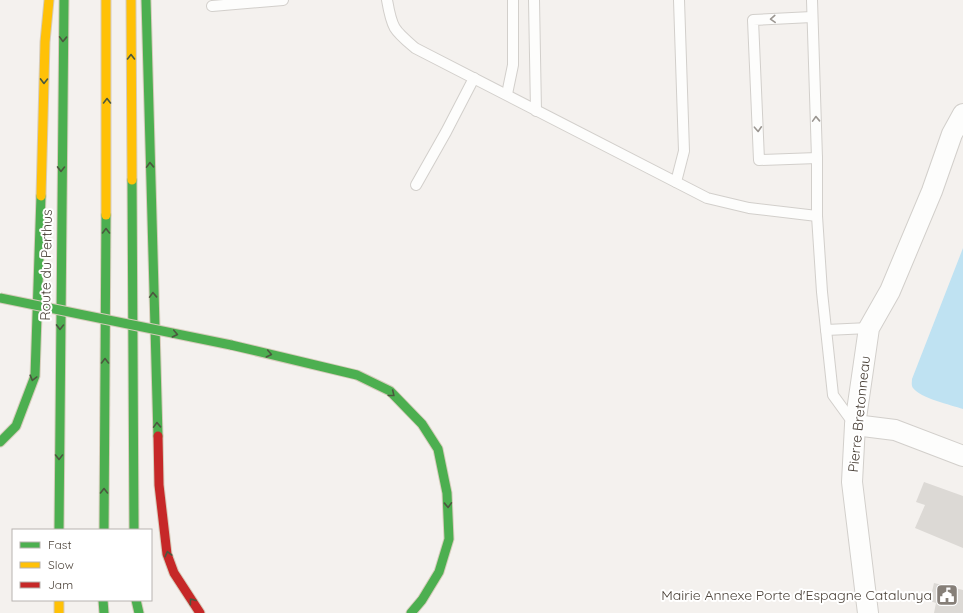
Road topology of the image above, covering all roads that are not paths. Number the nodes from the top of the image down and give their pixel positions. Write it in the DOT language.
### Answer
graph roads {
  1 [pos="49,0"];
  2 [pos="64,0"];
  3 [pos="106,0"];
  4 [pos="131,0"];
  5 [pos="146,0"];
  6 [pos="283,0"];
  7 [pos="387,0"];
  8 [pos="513,0"];
  9 [pos="534,0"];
  10 [pos="679,0"];
  11 [pos="812,0"];
  12 [pos="212,6"];
  13 [pos="812,17"];
  14 [pos="474,78"];
  15 [pos="507,94"];
  16 [pos="536,111"];
  17 [pos="963,114"];
  18 [pos="817,158"];
  19 [pos="676,182"];
  20 [pos="416,185"];
  21 [pos="817,216"];
  22 [pos="0,298"];
  23 [pos="869,328"];
  24 [pos="826,330"];
  25 [pos="855,425"];
  26 [pos="0,442"];
  27 [pos="963,456"];
  28 [pos="59,529"];
  29 [pos="104,529"];
  30 [pos="134,529"];
  31 [pos="59,601"];
  32 [pos="103,601"];
  33 [pos="136,601"];
  34 [pos="59,613"];
  35 [pos="104,613"];
  36 [pos="139,613"];
  37 [pos="200,613"];
  38 [pos="410,613"];
  39 [pos="868,613"];
  1 -- 26 [label="main road, one-way"];
  2 -- 28 [label="main road, Route du Perthus, one-way"];
  29 -- 3 [label="main road, one-way"];
  30 -- 4 [label="main road, one-way"];
  37 -- 5 [label="main road, one-way"];
  6 -- 12 [label="lane"];
  7 -- 14 [label="lane"];
  8 -- 15 [label="lane"];
  9 -- 16 [label="lane"];
  10 -- 19 [label="lane"];
  11 -- 13 [label="lane"];
  18 -- 13 [label="lane, one-way"];
  13 -- 18 [label="lane, one-way"];
  14 -- 15 [label="lane"];
  14 -- 20 [label="lane"];
  15 -- 16 [label="lane"];
  16 -- 19 [label="lane"];
  17 -- 23 [label="street, Pierre Bretonneau"];
  18 -- 21 [label="lane"];
  19 -- 21 [label="lane"];
  21 -- 24 [label="lane"];
  22 -- 38 [label="main road, one-way, bridge"];
  23 -- 24 [label="lane"];
  23 -- 25 [label="street, Pierre Bretonneau"];
  24 -- 25 [label="lane"];
  25 -- 27 [label="street"];
  25 -- 39 [label="street, Pierre Bretonneau"];
  31 -- 34 [label="main road"];
  32 -- 35 [label="main road"];
  33 -- 36 [label="main road"];
}
